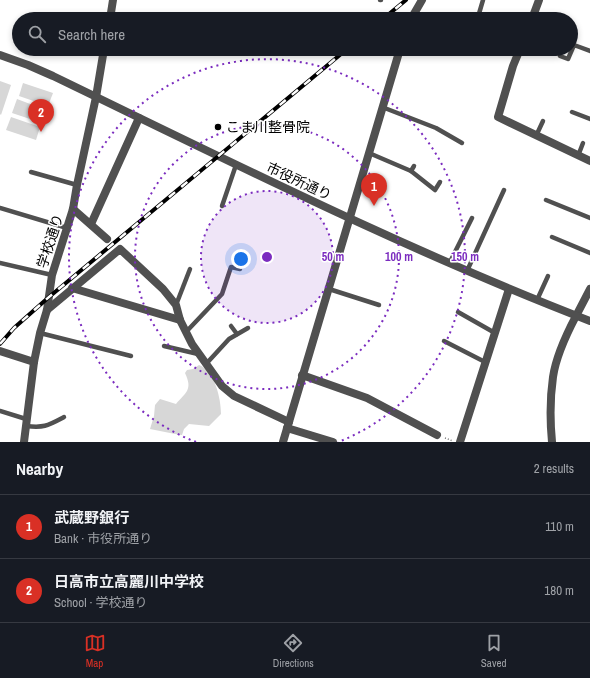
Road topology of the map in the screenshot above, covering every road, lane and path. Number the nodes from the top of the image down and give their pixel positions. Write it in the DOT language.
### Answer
graph roads {
  1 [pos="113,0"];
  2 [pos="422,0"];
  3 [pos="483,0"];
  4 [pos="539,0"];
  5 [pos="111,12"];
  6 [pos="415,12"];
  7 [pos="479,12"];
  8 [pos="535,12"];
  9 [pos="578,47"];
  10 [pos="590,52"];
  11 [pos="0,55"];
  12 [pos="103,56"];
  13 [pos="398,56"];
  14 [pos="517,56"];
  15 [pos="560,56"];
  16 [pos="569,56"];
  17 [pos="96,97"];
  18 [pos="382,107"];
  19 [pos="572,112"];
  20 [pos="139,118"];
  21 [pos="590,119"];
  22 [pos="543,121"];
  23 [pos="536,136"];
  24 [pos="462,143"];
  25 [pos="583,143"];
  26 [pos="369,153"];
  27 [pos="578,156"];
  28 [pos="590,161"];
  29 [pos="236,165"];
  30 [pos="414,166"];
  31 [pos="410,171"];
  32 [pos="31,172"];
  33 [pos="440,182"];
  34 [pos="77,185"];
  35 [pos="504,190"];
  36 [pos="546,200"];
  37 [pos="222,206"];
  38 [pos="0,208"];
  39 [pos="73,209"];
  40 [pos="472,218"];
  41 [pos="590,218"];
  42 [pos="349,219"];
  43 [pos="91,224"];
  44 [pos="67,228"];
  45 [pos="552,238"];
  46 [pos="107,239"];
  47 [pos="590,253"];
  48 [pos="0,263"];
  49 [pos="449,264"];
  50 [pos="190,269"];
  51 [pos="240,270"];
  52 [pos="466,272"];
  53 [pos="52,275"];
  54 [pos="548,276"];
  55 [pos="72,288"];
  56 [pos="590,288"];
  57 [pos="329,289"];
  58 [pos="509,289"];
  59 [pos="537,300"];
  60 [pos="176,305"];
  61 [pos="379,305"];
  62 [pos="47,310"];
  63 [pos="458,312"];
  64 [pos="576,316"];
  65 [pos="180,320"];
  66 [pos="590,321"];
  67 [pos="231,326"];
  68 [pos="248,328"];
  69 [pos="186,332"];
  70 [pos="40,333"];
  71 [pos="495,333"];
  72 [pos="237,334"];
  73 [pos="444,341"];
  74 [pos="164,346"];
  75 [pos="0,351"];
  76 [pos="198,354"];
  77 [pos="131,356"];
  78 [pos="34,362"];
  79 [pos="485,362"];
  80 [pos="206,364"];
  81 [pos="302,375"];
  82 [pos="0,411"];
  83 [pos="64,417"];
  84 [pos="26,422"];
  85 [pos="288,425"];
  86 [pos="437,435"];
  87 [pos="24,442"];
  88 [pos="283,442"];
  89 [pos="333,442"];
  90 [pos="454,442"];
  91 [pos="460,442"];
  92 [pos="552,442"];
  1 -- 5 [label="street"];
  2 -- 6 [label="street"];
  3 -- 7 [label="lane"];
  4 -- 8 [label="street"];
  9 -- 10 [label="lane"];
  11 -- 17 [label="street, 市役所通り"];
  12 -- 17 [label="street, 学校通り"];
  13 -- 18 [label="street"];
  14 -- 23 [label="street"];
  15 -- 16 [label="lane"];
  17 -- 20 [label="street, 市役所通り"];
  17 -- 34 [label="street, 学校通り"];
  18 -- 24 [label="lane"];
  18 -- 26 [label="street"];
  19 -- 21 [label="lane"];
  20 -- 29 [label="street, 市役所通り"];
  20 -- 43 [label="street"];
  22 -- 23 [label="lane"];
  23 -- 27 [label="street"];
  25 -- 27 [label="lane"];
  26 -- 31 [label="lane"];
  26 -- 42 [label="street"];
  27 -- 28 [label="street"];
  29 -- 37 [label="lane"];
  29 -- 42 [label="street, 市役所通り"];
  30 -- 31 [label="lane"];
  31 -- 33 [label="lane"];
  32 -- 34 [label="lane"];
  34 -- 39 [label="street, 学校通り"];
  35 -- 52 [label="lane"];
  36 -- 41 [label="lane"];
  38 -- 44 [label="lane"];
  39 -- 43 [label="street"];
  39 -- 44 [label="street, 学校通り"];
  40 -- 49 [label="lane"];
  42 -- 49 [label="street, 市役所通り"];
  42 -- 57 [label="street"];
  43 -- 46 [label="street"];
  44 -- 53 [label="street, 学校通り"];
  45 -- 47 [label="lane"];
  48 -- 53 [label="lane"];
  49 -- 52 [label="street, 市役所通り"];
  50 -- 60 [label="lane"];
  51 -- 69 [label="lane"];
  52 -- 58 [label="street, 市役所通り"];
  53 -- 62 [label="street, 学校通り"];
  54 -- 59 [label="lane"];
  55 -- 60 [label="street"];
  55 -- 62 [label="street"];
  55 -- 65 [label="street"];
  56 -- 64 [label="street"];
  57 -- 61 [label="lane"];
  57 -- 81 [label="street"];
  58 -- 59 [label="street, 市役所通り"];
  58 -- 71 [label="street"];
  59 -- 64 [label="street, 市役所通り"];
  60 -- 65 [label="street"];
  62 -- 70 [label="street, 学校通り"];
  63 -- 71 [label="lane"];
  64 -- 66 [label="street, 市役所通り"];
  64 -- 92 [label="street"];
  65 -- 69 [label="street"];
  67 -- 72 [label="lane"];
  68 -- 72 [label="lane"];
  69 -- 76 [label="street"];
  70 -- 77 [label="lane"];
  70 -- 78 [label="street, 学校通り"];
  71 -- 79 [label="street"];
  72 -- 80 [label="lane"];
  73 -- 79 [label="lane"];
  74 -- 76 [label="lane"];
  75 -- 78 [label="street"];
  76 -- 80 [label="street"];
  78 -- 84 [label="street, 学校通り"];
  79 -- 91 [label="street"];
  80 -- 85 [label="street"];
  81 -- 85 [label="street"];
  81 -- 86 [label="street"];
  82 -- 84 [label="lane"];
  83 -- 84 [label="lane"];
  84 -- 87 [label="street, 学校通り"];
  85 -- 88 [label="street"];
  85 -- 89 [label="street"];
  86 -- 90 [label="path"];
}
